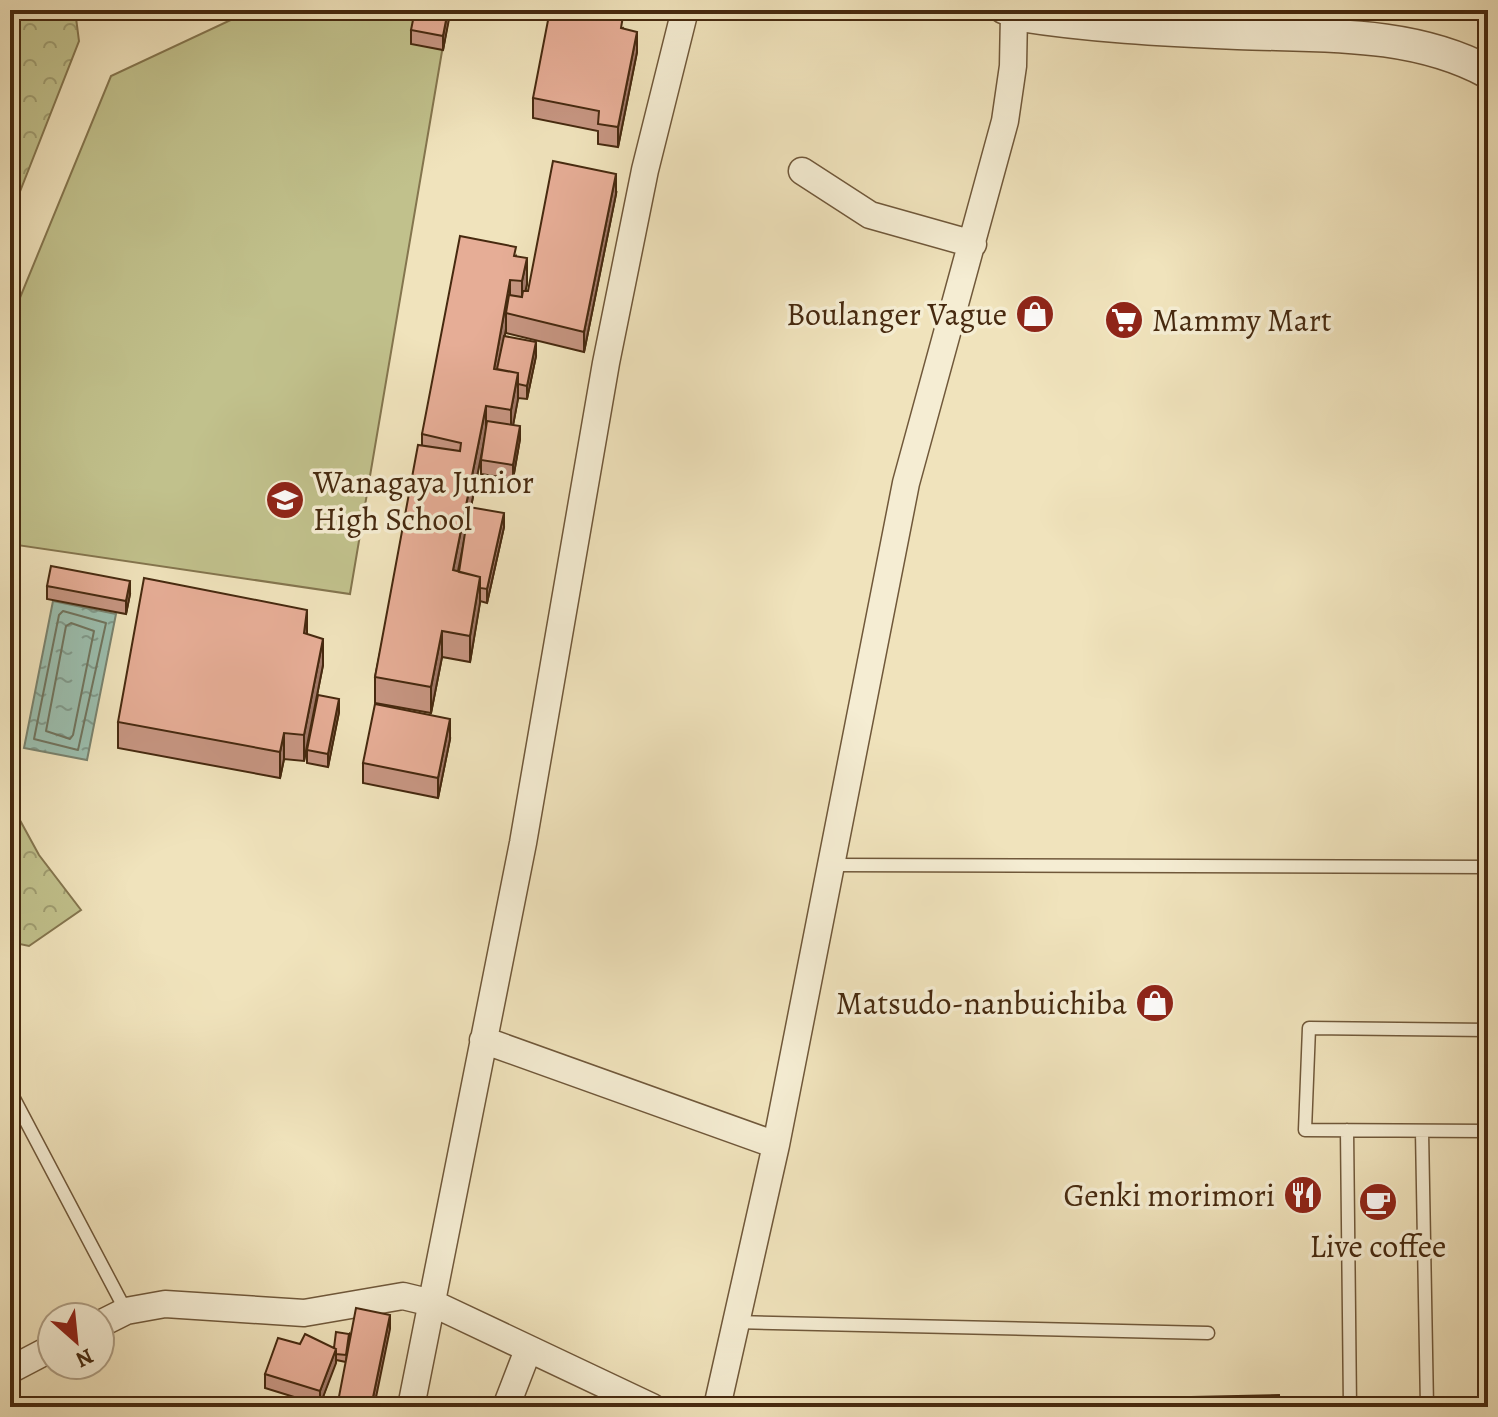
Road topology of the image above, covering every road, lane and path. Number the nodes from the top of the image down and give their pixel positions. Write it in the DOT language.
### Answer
graph roads {
  1 [pos="685,10"];
  2 [pos="1010,11"];
  3 [pos="1482,65"];
  4 [pos="802,171"];
  5 [pos="973,244"];
  6 [pos="832,865"];
  7 [pos="1488,867"];
  8 [pos="1488,1030"];
  9 [pos="483,1040"];
  10 [pos="10,1091"];
  11 [pos="1347,1130"];
  12 [pos="1422,1131"];
  13 [pos="1488,1131"];
  14 [pos="776,1145"];
  15 [pos="432,1303"];
  16 [pos="126,1311"];
  17 [pos="116,1316"];
  18 [pos="735,1322"];
  19 [pos="1208,1333"];
  20 [pos="528,1350"];
  21 [pos="36,1356"];
  22 [pos="10,1370"];
  23 [pos="411,1407"];
  24 [pos="506,1407"];
  25 [pos="652,1407"];
  26 [pos="717,1407"];
  27 [pos="1350,1407"];
  28 [pos="1427,1407"];
  1 -- 9 [label="street"];
  2 -- 3 [label="street"];
  2 -- 5 [label="street"];
  4 -- 5 [label="street"];
  5 -- 6 [label="street"];
  6 -- 7 [label="lane"];
  6 -- 14 [label="street"];
  8 -- 11 [label="lane"];
  9 -- 14 [label="street"];
  9 -- 15 [label="street"];
  10 -- 16 [label="lane"];
  11 -- 12 [label="lane"];
  11 -- 27 [label="lane"];
  12 -- 13 [label="lane"];
  12 -- 28 [label="lane"];
  14 -- 18 [label="street"];
  15 -- 16 [label="street"];
  15 -- 20 [label="street"];
  15 -- 23 [label="street"];
  16 -- 17 [label="street"];
  18 -- 19 [label="lane"];
  18 -- 26 [label="street"];
  20 -- 24 [label="street"];
  20 -- 25 [label="street"];
  21 -- 22 [label="street"];
}
